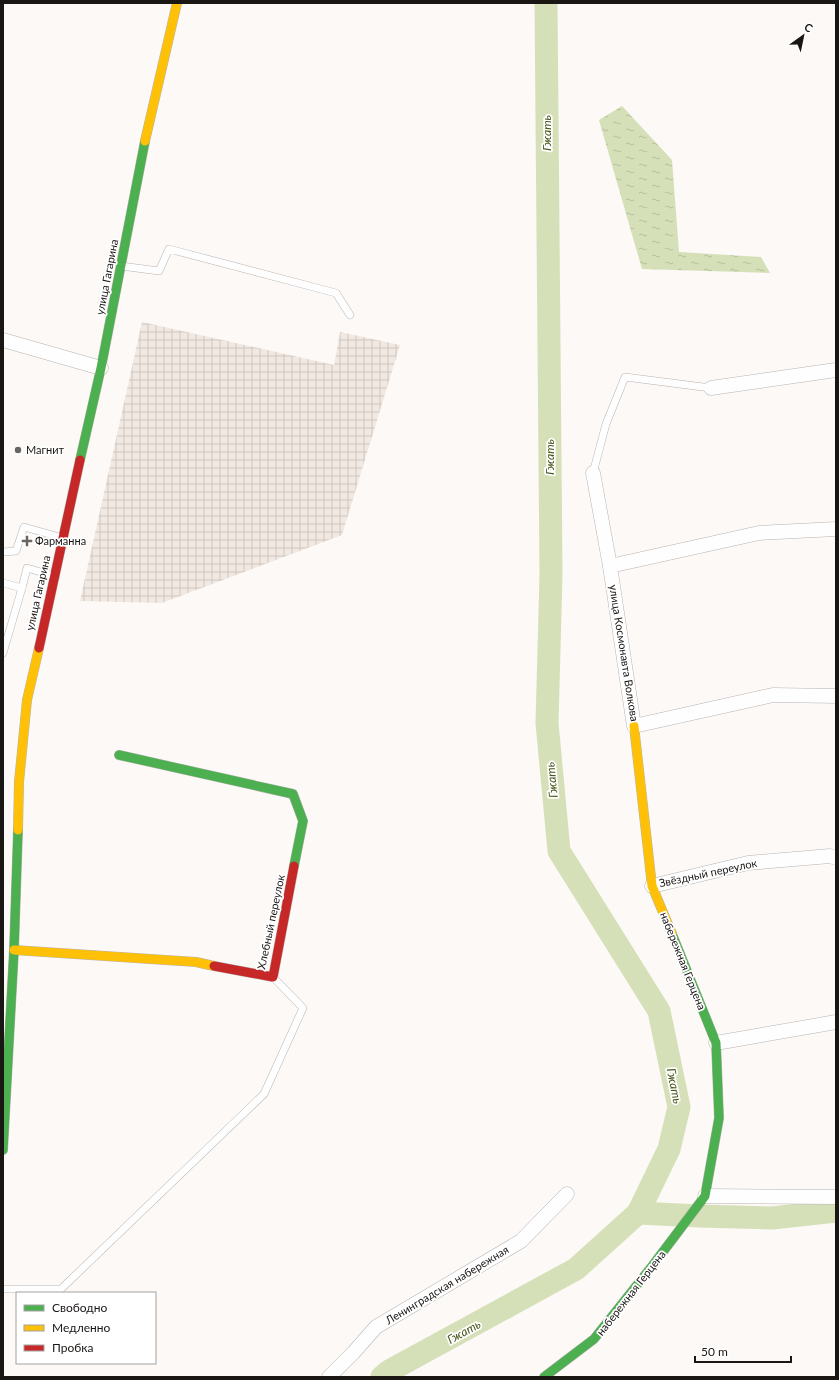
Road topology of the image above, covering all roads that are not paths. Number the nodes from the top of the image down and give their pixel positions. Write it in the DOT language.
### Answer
graph roads {
  1 [pos="177,3"];
  2 [pos="121,266"];
  3 [pos="350,315"];
  4 [pos="3,340"];
  5 [pos="101,368"];
  6 [pos="836,370"];
  7 [pos="711,388"];
  8 [pos="593,473"];
  9 [pos="836,529"];
  10 [pos="63,538"];
  11 [pos="3,552"];
  12 [pos="610,566"];
  13 [pos="54,576"];
  14 [pos="3,583"];
  15 [pos="22,588"];
  16 [pos="3,653"];
  17 [pos="836,696"];
  18 [pos="634,726"];
  19 [pos="119,755"];
  20 [pos="836,858"];
  21 [pos="652,886"];
  22 [pos="14,950"];
  23 [pos="273,977"];
  24 [pos="836,1022"];
  25 [pos="716,1043"];
  26 [pos="3,1150"];
  27 [pos="567,1194"];
  28 [pos="705,1196"];
  29 [pos="836,1196"];
  30 [pos="3,1289"];
  31 [pos="329,1377"];
  32 [pos="544,1377"];
  1 -- 2 [label="street, улица Гагарина"];
  2 -- 3 [label="lane"];
  2 -- 5 [label="street, улица Гагарина"];
  4 -- 5 [label="street"];
  5 -- 10 [label="street, улица Гагарина"];
  6 -- 7 [label="street"];
  7 -- 8 [label="lane"];
  8 -- 12 [label="street, улица Космонавта Волкова"];
  9 -- 12 [label="street"];
  10 -- 11 [label="lane"];
  10 -- 13 [label="street, улица Гагарина"];
  12 -- 18 [label="street, улица Космонавта Волкова"];
  13 -- 15 [label="lane"];
  13 -- 22 [label="street, улица Гагарина"];
  14 -- 15 [label="lane"];
  15 -- 16 [label="lane"];
  17 -- 18 [label="street, улица Космонавта Волкова"];
  18 -- 21 [label="street, набережная Герцена"];
  19 -- 23 [label="street, Хлебный переулок"];
  20 -- 21 [label="street, Звёздный переулок"];
  21 -- 25 [label="street, набережная Герцена"];
  22 -- 23 [label="street, Хлебный переулок"];
  22 -- 26 [label="street, улица Гагарина"];
  23 -- 30 [label="lane"];
  24 -- 25 [label="street"];
  25 -- 28 [label="street, набережная Герцена"];
  27 -- 31 [label="street, Ленинградская набережная"];
  28 -- 29 [label="street"];
  28 -- 32 [label="street, набережная Герцена"];
}
